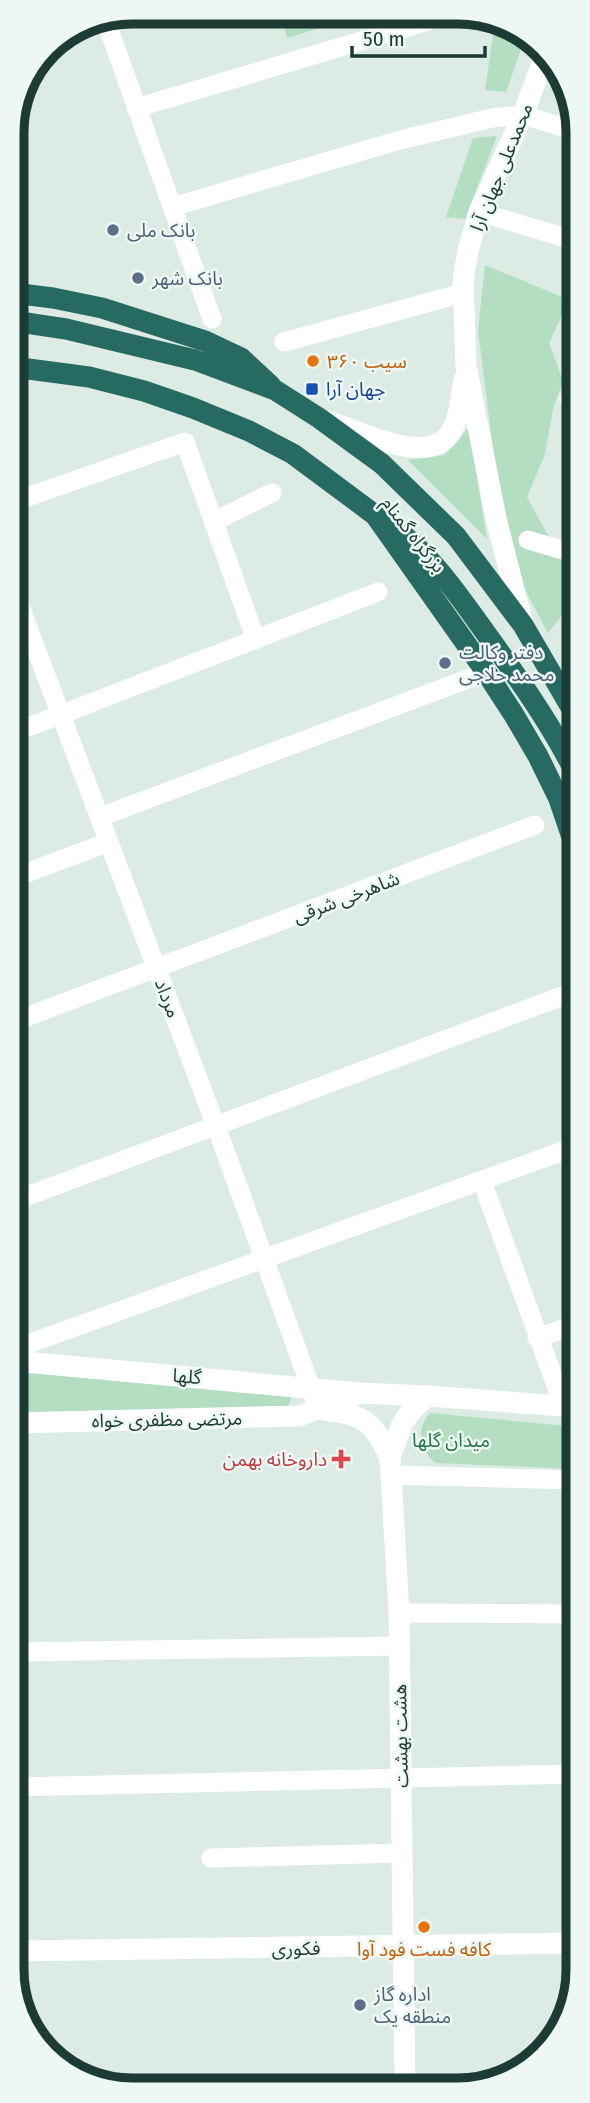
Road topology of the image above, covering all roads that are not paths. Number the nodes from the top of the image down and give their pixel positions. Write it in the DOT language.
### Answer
graph roads {
  1 [pos="418,24"];
  2 [pos="108,28"];
  3 [pos="542,66"];
  4 [pos="136,108"];
  5 [pos="523,116"];
  6 [pos="565,128"];
  7 [pos="172,207"];
  8 [pos="479,212"];
  9 [pos="566,238"];
  10 [pos="463,293"];
  11 [pos="25,294"];
  12 [pos="212,319"];
  13 [pos="25,323"];
  14 [pos="284,342"];
  15 [pos="466,366"];
  16 [pos="25,369"];
  17 [pos="275,390"];
  18 [pos="319,418"];
  19 [pos="272,494"];
  20 [pos="25,498"];
  21 [pos="375,515"];
  22 [pos="215,521"];
  23 [pos="528,540"];
  24 [pos="566,551"];
  25 [pos="378,592"];
  26 [pos="25,619"];
  27 [pos="523,625"];
  28 [pos="256,640"];
  29 [pos="544,659"];
  30 [pos="473,677"];
  31 [pos="566,683"];
  32 [pos="566,698"];
  33 [pos="61,715"];
  34 [pos="25,729"];
  35 [pos="566,752"];
  36 [pos="100,817"];
  37 [pos="566,818"];
  38 [pos="535,825"];
  39 [pos="109,842"];
  40 [pos="25,874"];
  41 [pos="157,968"];
  42 [pos="566,995"];
  43 [pos="25,1018"];
  44 [pos="216,1126"];
  45 [pos="565,1150"];
  46 [pos="482,1181"];
  47 [pos="24,1197"];
  48 [pos="265,1259"];
  49 [pos="565,1328"];
  50 [pos="537,1338"];
  51 [pos="24,1345"];
  52 [pos="24,1362"];
  53 [pos="310,1388"];
  54 [pos="360,1394"];
  55 [pos="427,1396"];
  56 [pos="565,1397"];
  57 [pos="565,1407"];
  58 [pos="319,1410"];
  59 [pos="24,1423"];
  60 [pos="390,1467"];
  61 [pos="565,1479"];
  62 [pos="399,1613"];
  63 [pos="565,1614"];
  64 [pos="399,1646"];
  65 [pos="24,1651"];
  66 [pos="565,1774"];
  67 [pos="401,1779"];
  68 [pos="24,1787"];
  69 [pos="402,1853"];
  70 [pos="211,1858"];
  71 [pos="565,1943"];
  72 [pos="403,1946"];
  73 [pos="24,1951"];
  74 [pos="405,2078"];
  1 -- 4 [label="street"];
  2 -- 4 [label="street"];
  3 -- 5 [label="main road, محمدعلی جهان آرا"];
  4 -- 7 [label="street"];
  5 -- 6 [label="street"];
  5 -- 7 [label="street"];
  5 -- 8 [label="main road, محمدعلی جهان آرا"];
  7 -- 12 [label="street"];
  8 -- 9 [label="street"];
  8 -- 10 [label="main road, محمدعلی جهان آرا"];
  10 -- 14 [label="street"];
  10 -- 15 [label="main road, محمدعلی جهان آرا"];
  11 -- 17 [label="highway"];
  13 -- 17 [label="highway, بزرگراه گمنام"];
  15 -- 18 [label="main road"];
  15 -- 27 [label="main road"];
  16 -- 21 [label="highway, بزرگراه گمنام"];
  17 -- 18 [label="highway, بزرگراه گمنام"];
  18 -- 27 [label="highway, بزرگراه گمنام"];
  19 -- 22 [label="street"];
  20 -- 22 [label="street"];
  21 -- 35 [label="highway"];
  21 -- 37 [label="highway, بزرگراه گمنام"];
  22 -- 28 [label="street"];
  23 -- 24 [label="street"];
  25 -- 28 [label="street"];
  26 -- 33 [label="street, مرداد"];
  27 -- 29 [label="highway, بزرگراه گمنام"];
  28 -- 33 [label="street"];
  29 -- 31 [label="main road"];
  29 -- 32 [label="highway, بزرگراه گمنام"];
  30 -- 36 [label="street"];
  33 -- 34 [label="street"];
  33 -- 36 [label="street, مرداد"];
  36 -- 39 [label="street, مرداد"];
  38 -- 41 [label="street, شاهرخی شرقی"];
  39 -- 40 [label="street"];
  39 -- 41 [label="street, مرداد"];
  41 -- 43 [label="street, شاهرخی شرقی"];
  41 -- 44 [label="street, مرداد"];
  42 -- 44 [label="street"];
  44 -- 47 [label="street"];
  44 -- 48 [label="street, مرداد"];
  45 -- 46 [label="street"];
  46 -- 48 [label="street"];
  46 -- 50 [label="street"];
  48 -- 51 [label="street"];
  48 -- 53 [label="street, مرداد"];
  49 -- 50 [label="street"];
  50 -- 56 [label="street"];
  52 -- 53 [label="main road, گلها"];
  53 -- 54 [label="main road, گلها"];
  53 -- 58 [label="street, مرداد"];
  54 -- 55 [label="main road, گلها"];
  54 -- 58 [label="main road, گلها"];
  55 -- 57 [label="main road, گلها"];
  55 -- 60 [label="main road, هشت بهشت"];
  58 -- 59 [label="main road, مرتضی مظفری خواه"];
  58 -- 60 [label="main road"];
  60 -- 61 [label="street"];
  60 -- 62 [label="main road, هشت بهشت"];
  62 -- 63 [label="street"];
  62 -- 64 [label="main road, هشت بهشت"];
  64 -- 65 [label="street"];
  64 -- 67 [label="main road, هشت بهشت"];
  66 -- 67 [label="street"];
  67 -- 68 [label="street"];
  67 -- 69 [label="main road, هشت بهشت"];
  69 -- 70 [label="street"];
  69 -- 72 [label="main road, هشت بهشت"];
  71 -- 72 [label="main road, فکوری"];
  72 -- 73 [label="main road, فکوری"];
  72 -- 74 [label="main road, هشت بهشت"];
}
